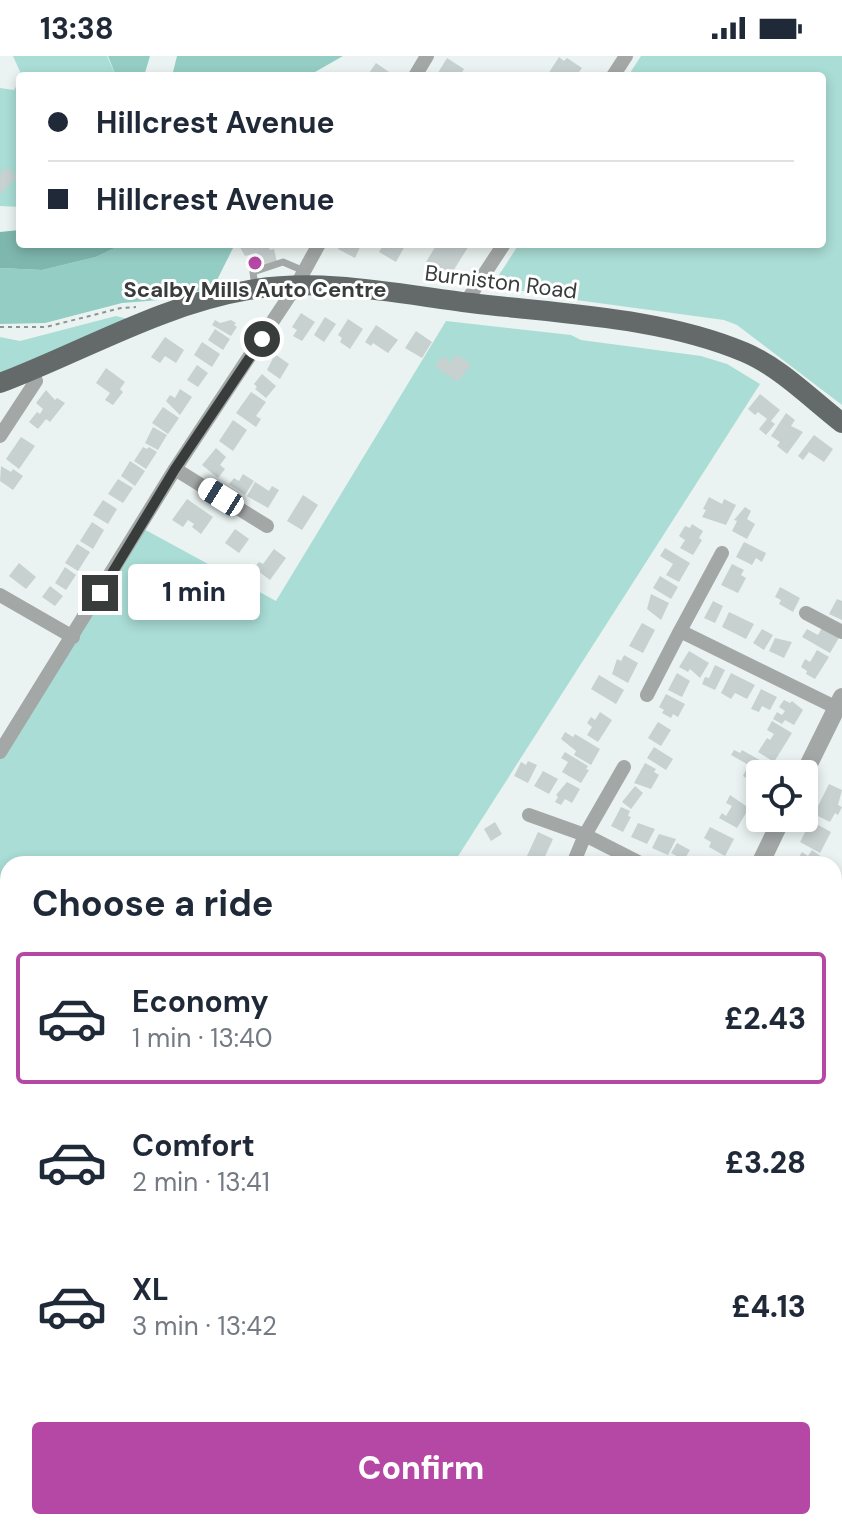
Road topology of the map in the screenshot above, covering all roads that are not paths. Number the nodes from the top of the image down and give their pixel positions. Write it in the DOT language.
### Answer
graph roads {
  1 [pos="317,248"];
  2 [pos="501,248"];
  3 [pos="300,279"];
  4 [pos="466,302"];
  5 [pos="32,371"];
  6 [pos="0,383"];
  7 [pos="842,423"];
  8 [pos="0,436"];
  9 [pos="175,469"];
  10 [pos="267,526"];
  11 [pos="722,553"];
  12 [pos="0,595"];
  13 [pos="806,613"];
  14 [pos="680,631"];
  15 [pos="842,632"];
  16 [pos="73,637"];
  17 [pos="647,695"];
  18 [pos="839,703"];
  19 [pos="0,752"];
  20 [pos="811,760"];
  21 [pos="624,767"];
  22 [pos="529,815"];
  23 [pos="775,832"];
  24 [pos="585,835"];
  25 [pos="576,856"];
  26 [pos="626,856"];
  27 [pos="764,856"];
  1 -- 3 [label="street"];
  2 -- 4 [label="street"];
  3 -- 4 [label="main road, Burniston Road"];
  3 -- 5 [label="main road, Burniston Road"];
  3 -- 9 [label="street"];
  4 -- 7 [label="main road, Burniston Road"];
  5 -- 6 [label="main road, Burniston Road"];
  5 -- 8 [label="street"];
  9 -- 10 [label="street"];
  9 -- 16 [label="street"];
  11 -- 14 [label="street"];
  12 -- 16 [label="street"];
  13 -- 15 [label="street"];
  14 -- 17 [label="street"];
  14 -- 18 [label="street"];
  16 -- 19 [label="street"];
  18 -- 20 [label="street"];
  21 -- 24 [label="street"];
  22 -- 24 [label="street"];
  23 -- 27 [label="street"];
  24 -- 25 [label="street"];
  24 -- 26 [label="street"];
}
